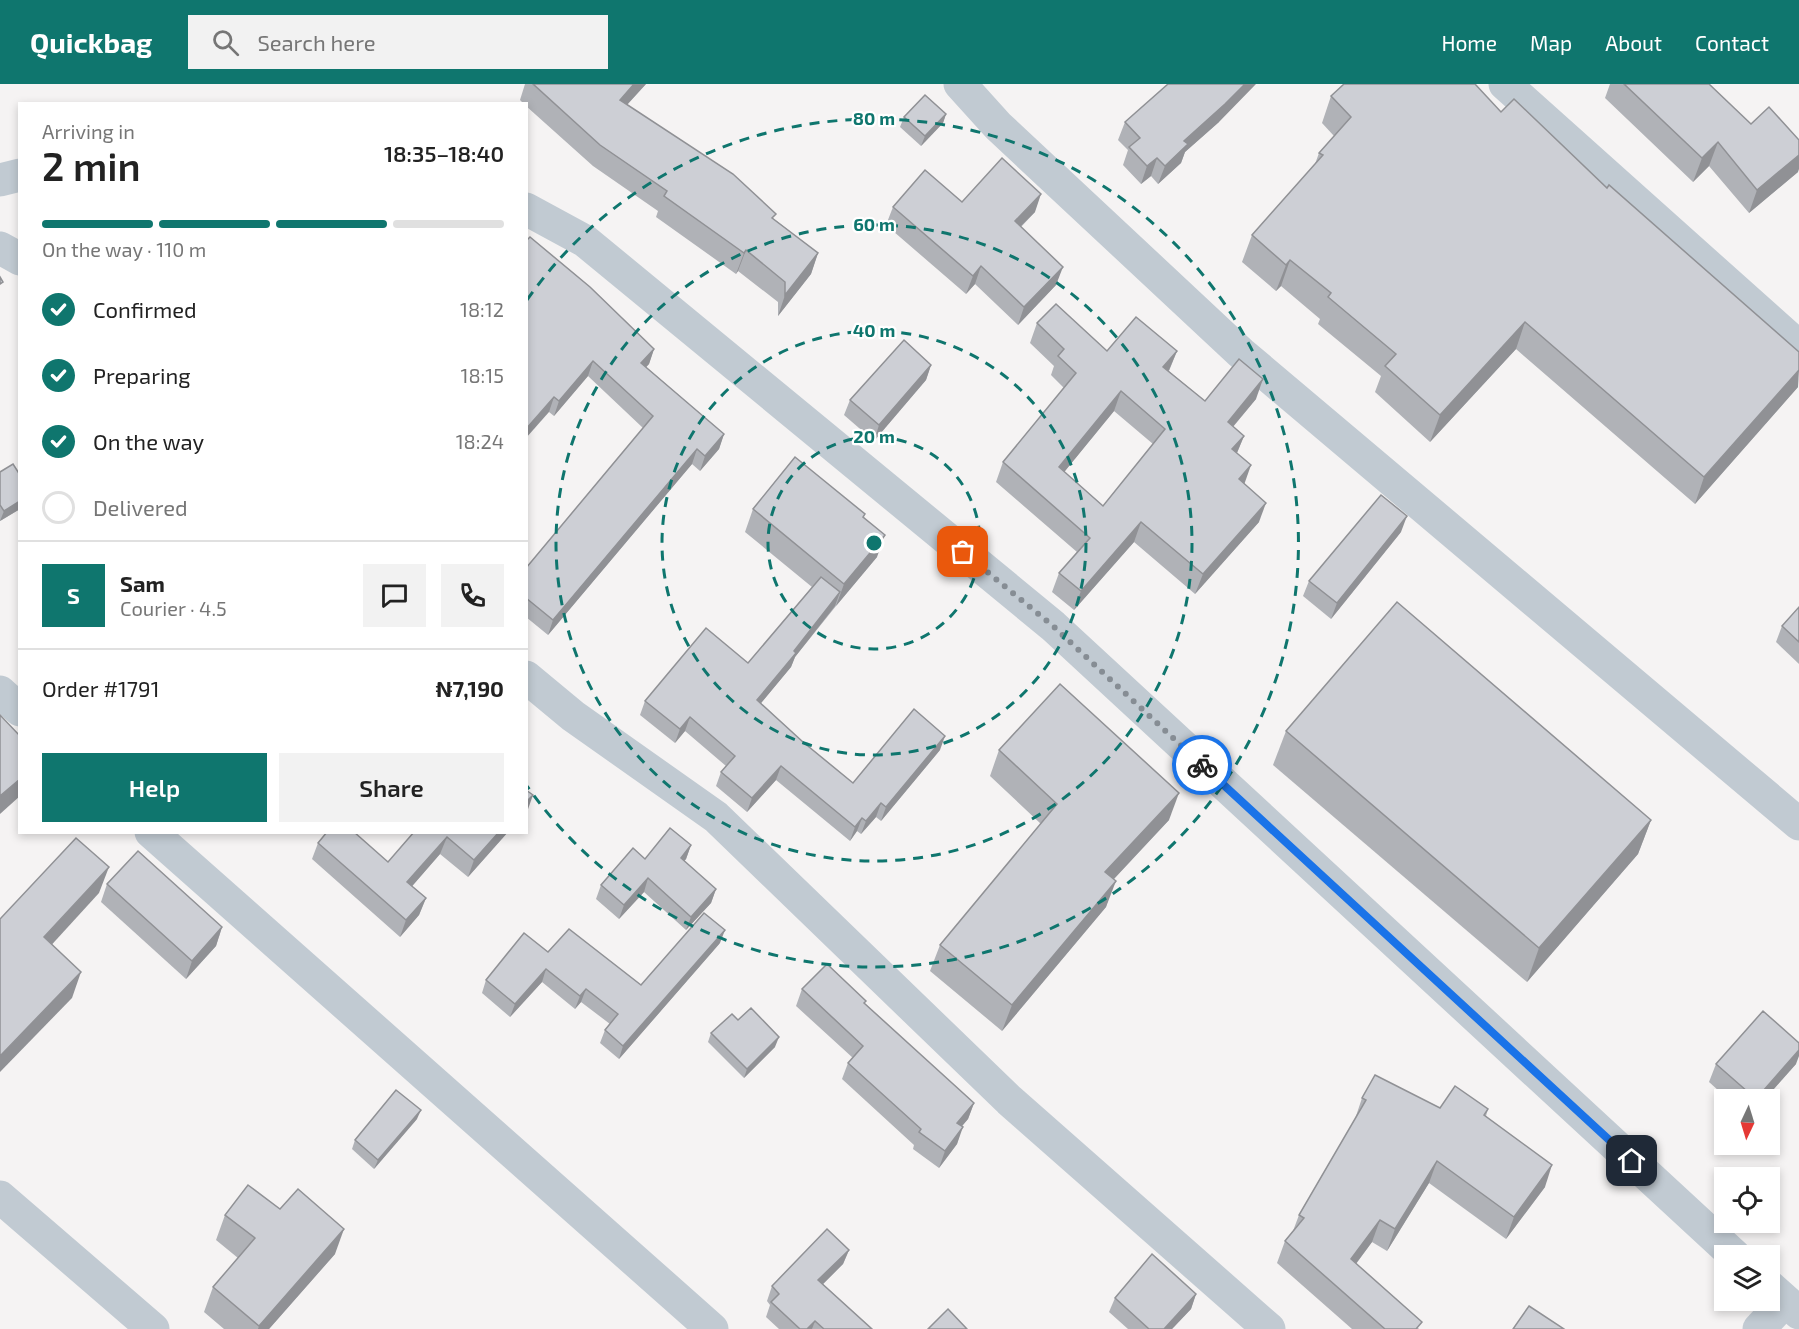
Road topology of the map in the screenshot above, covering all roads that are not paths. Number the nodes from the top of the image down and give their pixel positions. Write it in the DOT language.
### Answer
graph roads {
  1 [pos="960,84"];
  2 [pos="1505,84"];
  3 [pos="18,176"];
  4 [pos="0,180"];
  5 [pos="528,210"];
  6 [pos="0,248"];
  7 [pos="18,258"];
  8 [pos="1799,347"];
  9 [pos="528,679"];
  10 [pos="0,692"];
  11 [pos="18,708"];
  12 [pos="1799,824"];
  13 [pos="153,834"];
  14 [pos="0,1197"];
  15 [pos="1723,1245"];
  16 [pos="1785,1300"];
  17 [pos="153,1329"];
  18 [pos="712,1329"];
  19 [pos="1269,1329"];
  20 [pos="1759,1329"];
  1 -- 12 [label="street"];
  2 -- 8 [label="street"];
  3 -- 4 [label="street"];
  5 -- 15 [label="street"];
  6 -- 7 [label="street"];
  9 -- 19 [label="street"];
  10 -- 11 [label="street"];
  13 -- 18 [label="street"];
  14 -- 17 [label="street"];
  16 -- 20 [label="street"];
}
